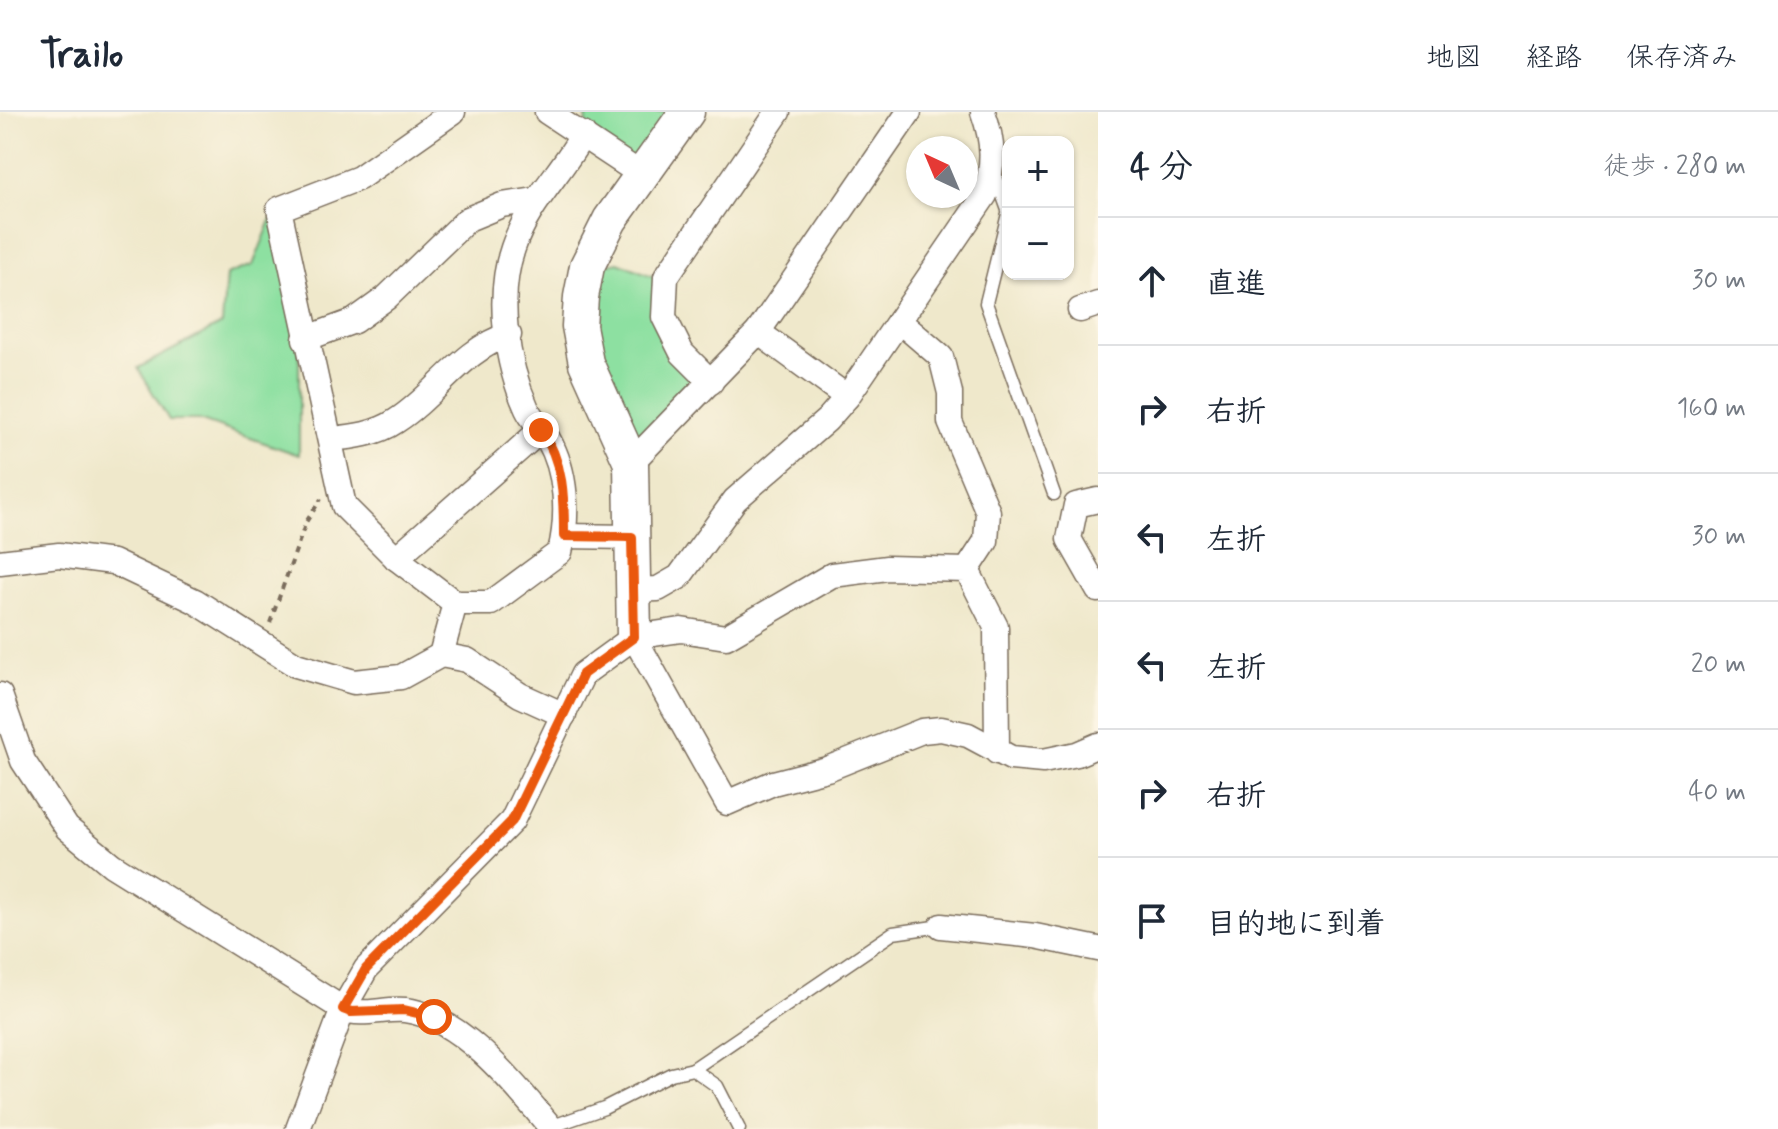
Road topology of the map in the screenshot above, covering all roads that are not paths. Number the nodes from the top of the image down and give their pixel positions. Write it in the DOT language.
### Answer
graph roads {
  1 [pos="453,112"];
  2 [pos="547,112"];
  3 [pos="687,112"];
  4 [pos="909,112"];
  5 [pos="983,112"];
  6 [pos="769,115"];
  7 [pos="583,134"];
  8 [pos="993,168"];
  9 [pos="642,175"];
  10 [pos="535,200"];
  11 [pos="1007,208"];
  12 [pos="1002,237"];
  13 [pos="899,321"];
  14 [pos="758,332"];
  15 [pos="509,335"];
  16 [pos="305,339"];
  17 [pos="711,382"];
  18 [pos="847,397"];
  19 [pos="541,430"];
  20 [pos="330,439"];
  21 [pos="631,463"];
  22 [pos="1054,494"];
  23 [pos="1098,500"];
  24 [pos="564,536"];
  25 [pos="632,537"];
  26 [pos="396,558"];
  27 [pos="0,562"];
  28 [pos="967,570"];
  29 [pos="633,590"];
  30 [pos="1098,590"];
  31 [pos="455,603"];
  32 [pos="634,637"];
  33 [pos="441,655"];
  34 [pos="0,695"];
  35 [pos="564,715"];
  36 [pos="1098,745"];
  37 [pos="997,752"];
  38 [pos="12,765"];
  39 [pos="941,926"];
  40 [pos="1098,949"];
  41 [pos="343,1009"];
  42 [pos="693,1069"];
  43 [pos="551,1128"];
  44 [pos="298,1129"];
  45 [pos="739,1129"];
  1 -- 16 [label="street"];
  2 -- 7 [label="street"];
  3 -- 9 [label="street"];
  4 -- 14 [label="street"];
  5 -- 8 [label="street"];
  6 -- 17 [label="street"];
  7 -- 9 [label="street"];
  7 -- 10 [label="street"];
  8 -- 11 [label="lane"];
  8 -- 13 [label="street"];
  9 -- 21 [label="street"];
  10 -- 15 [label="street"];
  10 -- 16 [label="street"];
  12 -- 22 [label="lane"];
  13 -- 18 [label="street"];
  13 -- 28 [label="street"];
  14 -- 17 [label="street"];
  14 -- 18 [label="street"];
  15 -- 19 [label="street"];
  15 -- 20 [label="street"];
  16 -- 20 [label="street"];
  17 -- 21 [label="street"];
  18 -- 29 [label="street"];
  19 -- 24 [label="street"];
  19 -- 26 [label="street"];
  20 -- 26 [label="street"];
  21 -- 25 [label="street"];
  23 -- 30 [label="street"];
  24 -- 25 [label="street"];
  24 -- 31 [label="street"];
  25 -- 29 [label="street"];
  26 -- 31 [label="street"];
  27 -- 33 [label="street"];
  28 -- 32 [label="street"];
  28 -- 37 [label="street"];
  29 -- 32 [label="street"];
  31 -- 33 [label="street"];
  32 -- 35 [label="street"];
  32 -- 37 [label="street"];
  33 -- 35 [label="street"];
  34 -- 38 [label="street"];
  35 -- 41 [label="street"];
  36 -- 37 [label="street"];
  38 -- 41 [label="street"];
  39 -- 40 [label="street"];
  39 -- 42 [label="lane"];
  41 -- 43 [label="street"];
  41 -- 44 [label="street"];
  42 -- 43 [label="lane"];
  42 -- 45 [label="lane"];
}
